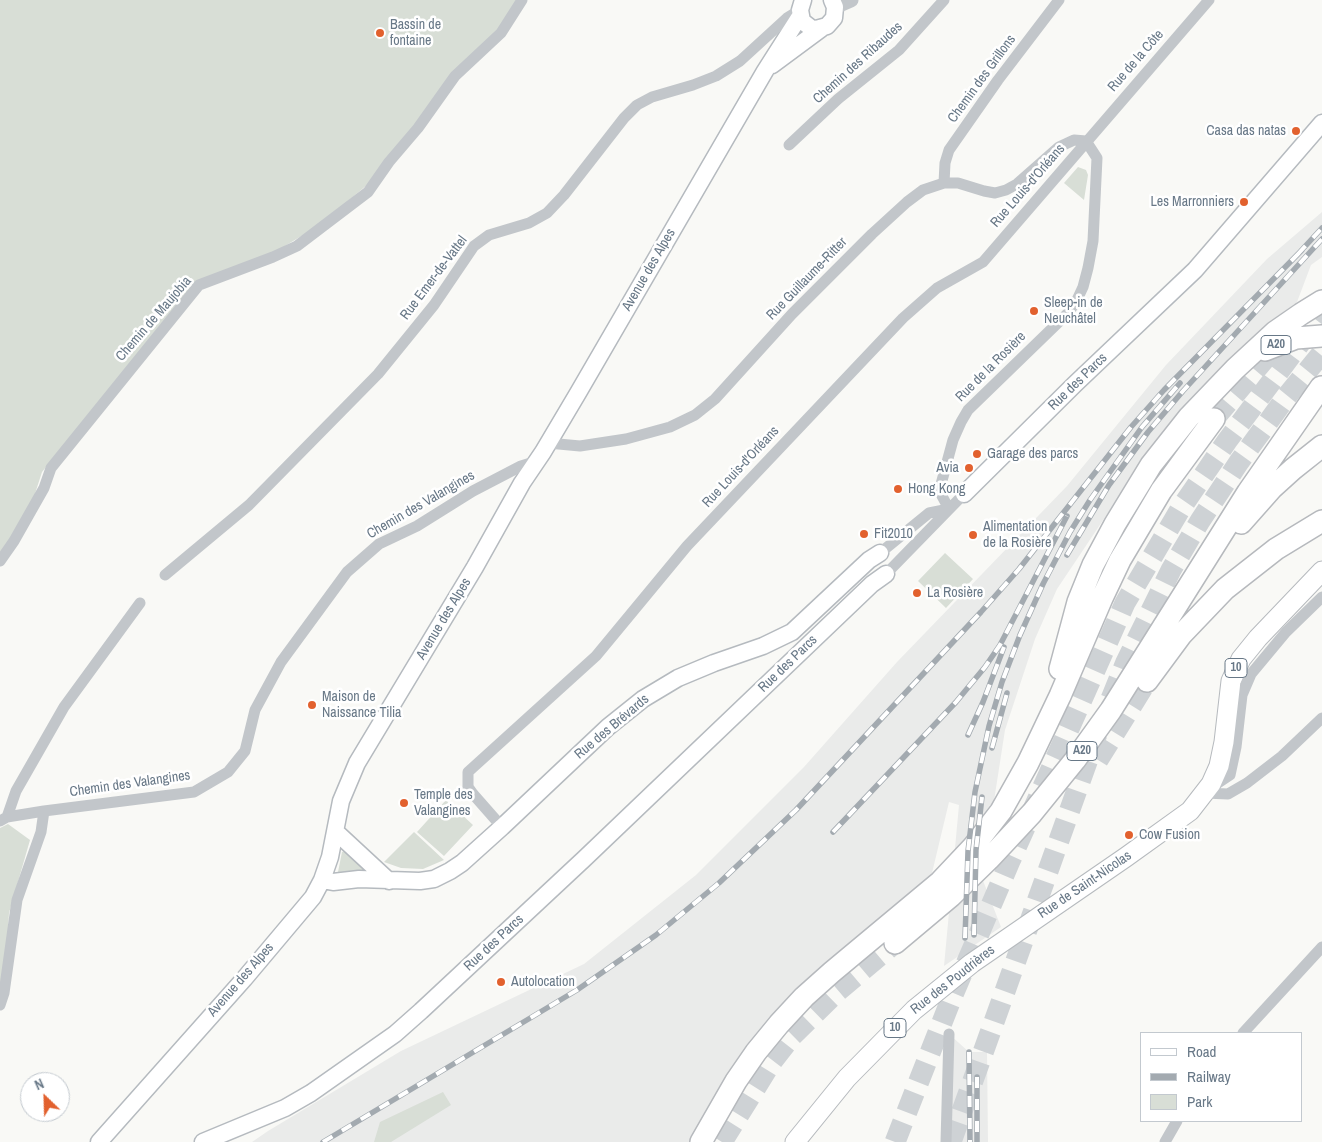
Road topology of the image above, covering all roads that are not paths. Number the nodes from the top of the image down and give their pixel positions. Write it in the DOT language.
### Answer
graph roads {
  1 [pos="522,0"];
  2 [pos="851,0"];
  3 [pos="944,0"];
  4 [pos="1059,0"];
  5 [pos="1209,0"];
  6 [pos="834,4"];
  7 [pos="801,8"];
  8 [pos="822,28"];
  9 [pos="764,71"];
  10 [pos="1322,123"];
  11 [pos="1086,141"];
  12 [pos="789,145"];
  13 [pos="944,183"];
  14 [pos="1322,301"];
  15 [pos="1322,336"];
  16 [pos="1235,368"];
  17 [pos="1321,387"];
  18 [pos="1214,419"];
  19 [pos="548,443"];
  20 [pos="1322,446"];
  21 [pos="537,461"];
  22 [pos="964,494"];
  23 [pos="949,510"];
  24 [pos="1322,521"];
  25 [pos="880,553"];
  26 [pos="901,559"];
  27 [pos="0,560"];
  28 [pos="1322,571"];
  29 [pos="886,574"];
  30 [pos="166,575"];
  31 [pos="1190,587"];
  32 [pos="1322,597"];
  33 [pos="140,603"];
  34 [pos="1147,681"];
  35 [pos="1322,718"];
  36 [pos="1042,732"];
  37 [pos="1205,793"];
  38 [pos="44,811"];
  39 [pos="4,819"];
  40 [pos="502,826"];
  41 [pos="335,832"];
  42 [pos="322,880"];
  43 [pos="389,880"];
  44 [pos="1013,933"];
  45 [pos="895,943"];
  46 [pos="1322,947"];
  47 [pos="0,1005"];
  48 [pos="1244,1032"];
  49 [pos="950,1034"];
  50 [pos="1176,1122"];
  51 [pos="99,1142"];
  52 [pos="203,1142"];
  53 [pos="701,1142"];
  54 [pos="796,1142"];
  55 [pos="946,1142"];
  56 [pos="1165,1142"];
  1 -- 27 [label="street, Chemin de Maujobia"];
  2 -- 6 [label="street"];
  3 -- 12 [label="street, Chemin des Ribaudes"];
  4 -- 13 [label="street, Chemin des Grillons"];
  5 -- 11 [label="street, Rue de la Côte"];
  6 -- 8 [label="main road, Avenue des Alpes"];
  7 -- 8 [label="main road"];
  7 -- 9 [label="main road, Avenue des Alpes"];
  7 -- 30 [label="street, Rue Emer-de-Vattel"];
  8 -- 9 [label="main road, Avenue des Alpes"];
  9 -- 19 [label="main road, Avenue des Alpes"];
  10 -- 22 [label="main road, Rue des Parcs"];
  11 -- 13 [label="street, Rue Guillaume-Ritter"];
  11 -- 23 [label="street, Rue de la Rosière"];
  11 -- 40 [label="street, Rue Louis-d'Orléans"];
  13 -- 19 [label="street, Rue Guillaume-Ritter"];
  14 -- 16 [label="highway"];
  15 -- 16 [label="highway, A20"];
  16 -- 36 [label="highway, A20"];
  17 -- 31 [label="highway"];
  18 -- 36 [label="highway, A20"];
  19 -- 21 [label="main road, Avenue des Alpes"];
  20 -- 31 [label="highway"];
  21 -- 38 [label="street, Chemin des Valangines"];
  21 -- 41 [label="main road, Avenue des Alpes"];
  22 -- 23 [label="street, Rue des Parcs"];
  23 -- 25 [label="street"];
  23 -- 26 [label="street, Rue des Parcs"];
  24 -- 34 [label="highway"];
  25 -- 26 [label="street"];
  25 -- 40 [label="main road, Rue des Brévards"];
  26 -- 29 [label="street, Rue des Parcs"];
  28 -- 37 [label="main road, 10"];
  29 -- 52 [label="main road, Rue des Parcs"];
  31 -- 45 [label="highway, A20"];
  32 -- 37 [label="street"];
  33 -- 39 [label="street"];
  35 -- 37 [label="street"];
  36 -- 53 [label="highway, A20"];
  37 -- 44 [label="main road, Rue de Saint-Nicolas / 10"];
  38 -- 39 [label="street"];
  38 -- 47 [label="street"];
  40 -- 43 [label="main road, Rue des Brévards"];
  41 -- 42 [label="main road, Avenue des Alpes"];
  41 -- 43 [label="main road"];
  42 -- 43 [label="main road, Rue des Brévards"];
  42 -- 51 [label="main road, Avenue des Alpes"];
  44 -- 54 [label="main road, Rue des Poudrières / 10"];
  46 -- 48 [label="street"];
  49 -- 55 [label="street"];
  50 -- 56 [label="street"];
}
